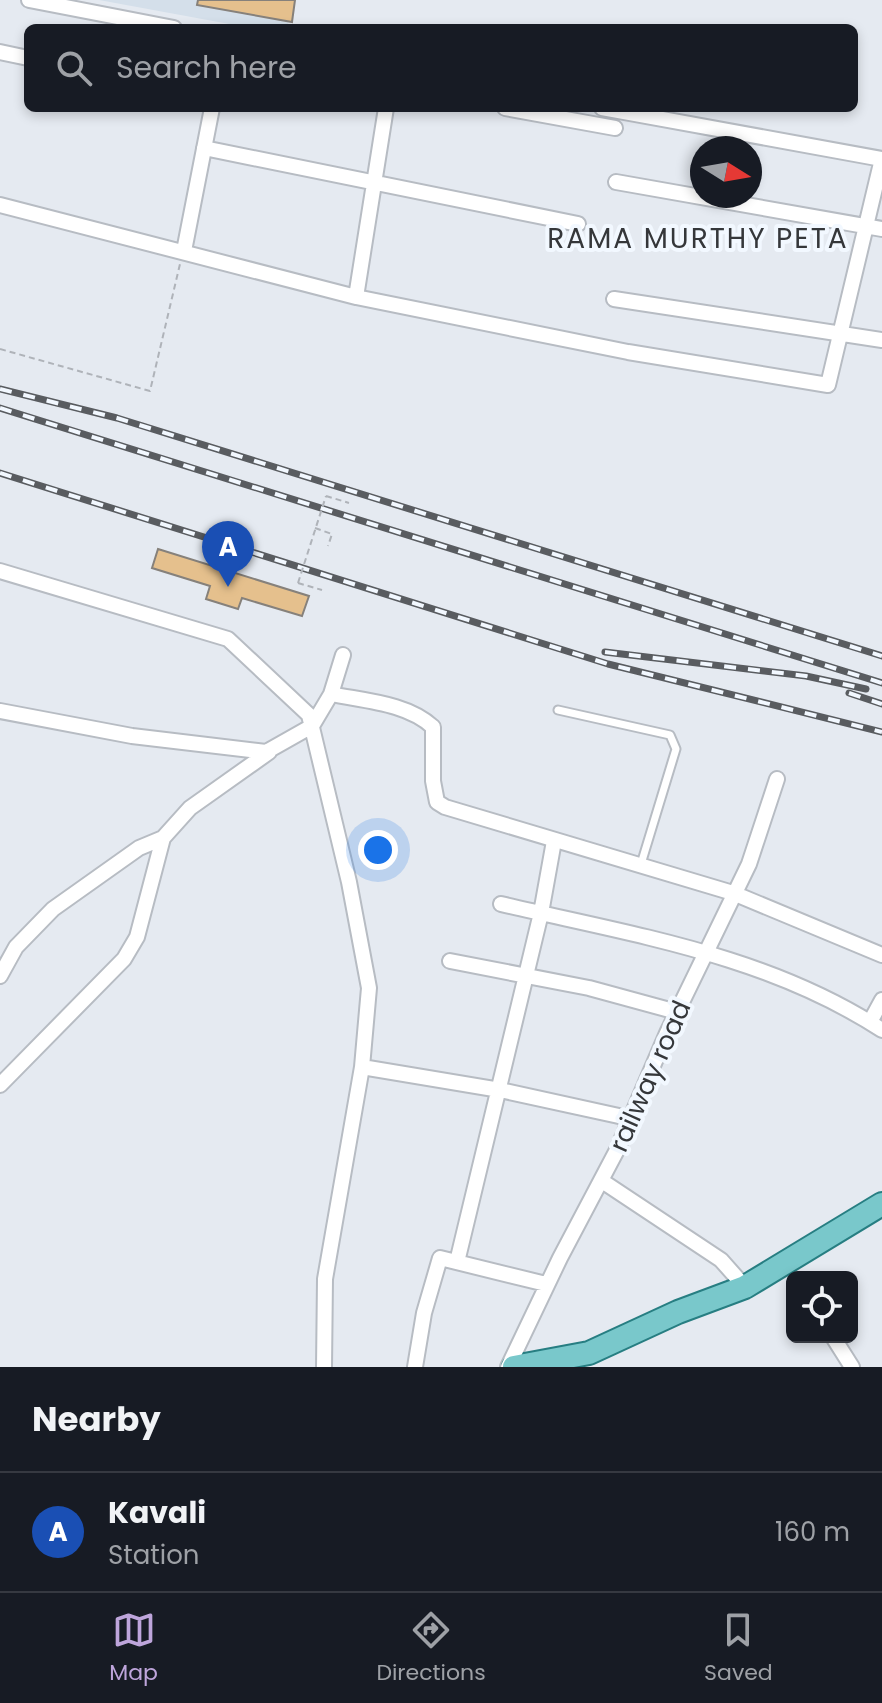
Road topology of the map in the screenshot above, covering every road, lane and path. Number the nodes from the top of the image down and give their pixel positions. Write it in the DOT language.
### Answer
graph roads {
  1 [pos="29,0"];
  2 [pos="153,24"];
  3 [pos="0,52"];
  4 [pos="24,57"];
  5 [pos="211,112"];
  6 [pos="385,112"];
  7 [pos="527,112"];
  8 [pos="624,112"];
  9 [pos="615,128"];
  10 [pos="204,148"];
  11 [pos="882,159"];
  12 [pos="616,182"];
  13 [pos="374,184"];
  14 [pos="0,205"];
  15 [pos="578,224"];
  16 [pos="875,228"];
  17 [pos="184,251"];
  18 [pos="356,297"];
  19 [pos="614,299"];
  20 [pos="841,333"];
  21 [pos="882,340"];
  22 [pos="0,349"];
  23 [pos="349,503"];
  24 [pos="315,528"];
  25 [pos="328,546"];
  26 [pos="0,571"];
  27 [pos="322,590"];
  28 [pos="343,655"];
  29 [pos="331,694"];
  30 [pos="558,710"];
  31 [pos="0,711"];
  32 [pos="312,726"];
  33 [pos="279,745"];
  34 [pos="777,779"];
  35 [pos="163,838"];
  36 [pos="554,841"];
  37 [pos="641,867"];
  38 [pos="733,893"];
  39 [pos="501,904"];
  40 [pos="541,913"];
  41 [pos="708,952"];
  42 [pos="882,955"];
  43 [pos="450,961"];
  44 [pos="526,975"];
  45 [pos="0,976"];
  46 [pos="882,1000"];
  47 [pos="677,1012"];
  48 [pos="876,1026"];
  49 [pos="362,1067"];
  50 [pos="0,1085"];
  51 [pos="500,1090"];
  52 [pos="628,1118"];
  53 [pos="602,1181"];
  54 [pos="882,1204"];
  55 [pos="457,1262"];
  56 [pos="789,1271"];
  57 [pos="786,1272"];
  58 [pos="546,1284"];
  59 [pos="745,1287"];
  60 [pos="837,1343"];
  61 [pos="595,1360"];
  62 [pos="324,1367"];
  63 [pos="415,1367"];
  64 [pos="511,1367"];
  65 [pos="852,1367"];
  1 -- 2 [label="street"];
  3 -- 4 [label="street"];
  5 -- 10 [label="street"];
  6 -- 13 [label="street"];
  7 -- 9 [label="street"];
  8 -- 11 [label="street"];
  10 -- 13 [label="street"];
  10 -- 17 [label="street"];
  11 -- 16 [label="street"];
  12 -- 16 [label="street"];
  13 -- 15 [label="street"];
  13 -- 18 [label="street"];
  14 -- 17 [label="street"];
  16 -- 20 [label="street"];
  17 -- 18 [label="street"];
  17 -- 22 [label="path"];
  18 -- 20 [label="street"];
  19 -- 20 [label="street"];
  20 -- 21 [label="street"];
  23 -- 24 [label="path, bridge"];
  24 -- 25 [label="path"];
  24 -- 27 [label="path, bridge"];
  26 -- 32 [label="street"];
  28 -- 29 [label="street"];
  29 -- 32 [label="street"];
  29 -- 36 [label="street"];
  30 -- 37 [label="lane"];
  31 -- 33 [label="street"];
  32 -- 33 [label="street"];
  32 -- 49 [label="street"];
  33 -- 35 [label="street"];
  34 -- 38 [label="street, railway road"];
  35 -- 45 [label="street"];
  35 -- 50 [label="street"];
  36 -- 37 [label="street"];
  36 -- 40 [label="street"];
  37 -- 38 [label="street"];
  38 -- 41 [label="street, railway road"];
  38 -- 42 [label="street"];
  39 -- 40 [label="street"];
  40 -- 41 [label="street"];
  40 -- 44 [label="street"];
  41 -- 47 [label="street, railway road"];
  41 -- 48 [label="street"];
  43 -- 44 [label="street"];
  44 -- 47 [label="street"];
  44 -- 51 [label="street"];
  46 -- 48 [label="street"];
  47 -- 52 [label="street, railway road"];
  49 -- 51 [label="street"];
  49 -- 62 [label="street"];
  51 -- 52 [label="street"];
  51 -- 55 [label="street"];
  52 -- 53 [label="street, railway road"];
  53 -- 58 [label="street, railway road"];
  53 -- 59 [label="street"];
  54 -- 56 [label="main road"];
  55 -- 58 [label="street"];
  55 -- 63 [label="street"];
  57 -- 59 [label="main road"];
  58 -- 64 [label="street, railway road"];
  59 -- 61 [label="main road"];
  60 -- 65 [label="street"];
  61 -- 64 [label="main road"];
}
